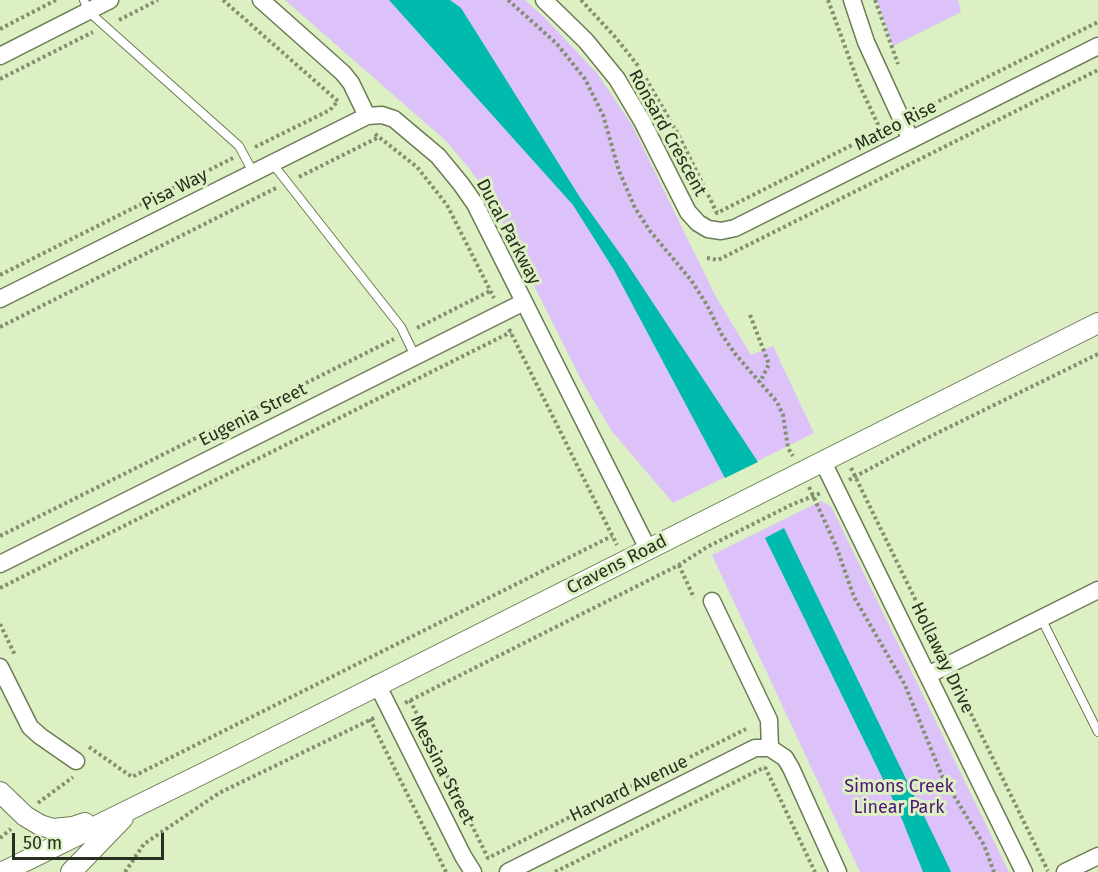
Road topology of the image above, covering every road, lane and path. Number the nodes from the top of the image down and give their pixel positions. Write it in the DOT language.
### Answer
graph roads {
  1 [pos="56,0"];
  2 [pos="110,0"];
  3 [pos="158,0"];
  4 [pos="223,0"];
  5 [pos="261,0"];
  6 [pos="508,0"];
  7 [pos="544,0"];
  8 [pos="581,0"];
  9 [pos="828,0"];
  10 [pos="852,0"];
  11 [pos="875,0"];
  12 [pos="86,6"];
  13 [pos="1098,22"];
  14 [pos="105,27"];
  15 [pos="0,29"];
  16 [pos="1098,46"];
  17 [pos="0,56"];
  18 [pos="1098,70"];
  19 [pos="902,73"];
  20 [pos="0,79"];
  21 [pos="338,101"];
  22 [pos="915,101"];
  23 [pos="920,111"];
  24 [pos="363,117"];
  25 [pos="900,120"];
  26 [pos="881,131"];
  27 [pos="379,137"];
  28 [pos="911,140"];
  29 [pos="243,153"];
  30 [pos="271,163"];
  31 [pos="253,172"];
  32 [pos="288,182"];
  33 [pos="708,229"];
  34 [pos="707,258"];
  35 [pos="0,275"];
  36 [pos="490,291"];
  37 [pos="0,299"];
  38 [pos="524,302"];
  39 [pos="501,313"];
  40 [pos="750,315"];
  41 [pos="1098,322"];
  42 [pos="0,327"];
  43 [pos="511,332"];
  44 [pos="405,334"];
  45 [pos="1098,354"];
  46 [pos="415,356"];
  47 [pos="760,382"];
  48 [pos="823,462"];
  49 [pos="802,472"];
  50 [pos="836,487"];
  51 [pos="813,496"];
  52 [pos="0,536"];
  53 [pos="612,536"];
  54 [pos="648,549"];
  55 [pos="625,561"];
  56 [pos="0,564"];
  57 [pos="637,586"];
  58 [pos="0,588"];
  59 [pos="1098,590"];
  60 [pos="712,601"];
  61 [pos="1041,618"];
  62 [pos="0,624"];
  63 [pos="18,662"];
  64 [pos="0,668"];
  65 [pos="928,675"];
  66 [pos="377,684"];
  67 [pos="410,700"];
  68 [pos="390,710"];
  69 [pos="370,719"];
  70 [pos="746,729"];
  71 [pos="1098,732"];
  72 [pos="83,743"];
  73 [pos="770,748"];
  74 [pos="77,765"];
  75 [pos="765,767"];
  76 [pos="0,792"];
  77 [pos="135,806"];
  78 [pos="25,816"];
  79 [pos="0,838"];
  80 [pos="1098,856"];
  81 [pos="3,872"];
  82 [pos="71,872"];
  83 [pos="125,872"];
  84 [pos="446,872"];
  85 [pos="473,872"];
  86 [pos="508,872"];
  87 [pos="555,872"];
  88 [pos="838,872"];
  89 [pos="994,872"];
  90 [pos="1024,872"];
  91 [pos="1065,872"];
  1 -- 15 [label="path"];
  2 -- 12 [label="street"];
  3 -- 14 [label="path"];
  4 -- 21 [label="path"];
  5 -- 24 [label="street"];
  6 -- 47 [label="path"];
  7 -- 33 [label="street, Ronsard Crescent"];
  8 -- 26 [label="path"];
  9 -- 26 [label="path"];
  10 -- 25 [label="street"];
  11 -- 19 [label="path"];
  12 -- 14 [label="lane"];
  12 -- 17 [label="street"];
  13 -- 23 [label="path"];
  14 -- 20 [label="path"];
  14 -- 29 [label="lane"];
  16 -- 28 [label="street, Mateo Rise"];
  18 -- 34 [label="path"];
  21 -- 24 [label="path"];
  21 -- 29 [label="path"];
  22 -- 23 [label="path"];
  23 -- 25 [label="path"];
  24 -- 27 [label="path"];
  24 -- 30 [label="street, Pisa Way"];
  24 -- 38 [label="street, Ducal Parkway"];
  25 -- 26 [label="path"];
  25 -- 28 [label="street"];
  27 -- 32 [label="path"];
  27 -- 36 [label="path"];
  28 -- 33 [label="street, Mateo Rise"];
  29 -- 31 [label="lane"];
  29 -- 35 [label="path"];
  30 -- 31 [label="street, Pisa Way"];
  30 -- 32 [label="lane"];
  31 -- 37 [label="street, Pisa Way"];
  32 -- 42 [label="path"];
  32 -- 44 [label="lane"];
  36 -- 39 [label="path"];
  36 -- 44 [label="path"];
  38 -- 39 [label="street, Eugenia Street"];
  38 -- 54 [label="street, Ducal Parkway"];
  39 -- 43 [label="path"];
  39 -- 46 [label="street, Eugenia Street"];
  40 -- 47 [label="path"];
  41 -- 48 [label="street, Cravens Road"];
  43 -- 53 [label="path"];
  43 -- 58 [label="path"];
  44 -- 46 [label="lane"];
  44 -- 52 [label="path"];
  45 -- 50 [label="path"];
  46 -- 56 [label="street, Eugenia Street"];
  47 -- 49 [label="path"];
  48 -- 49 [label="street, Cravens Road"];
  48 -- 50 [label="street, Hollaway Drive"];
  49 -- 51 [label="path"];
  49 -- 54 [label="street, Cravens Road"];
  50 -- 51 [label="path"];
  50 -- 65 [label="street, Hollaway Drive"];
  51 -- 57 [label="path"];
  51 -- 89 [label="path"];
  53 -- 55 [label="path"];
  53 -- 72 [label="path"];
  54 -- 55 [label="street, Cravens Road"];
  55 -- 57 [label="path"];
  55 -- 66 [label="street, Cravens Road"];
  57 -- 67 [label="path"];
  59 -- 61 [label="street"];
  60 -- 73 [label="street"];
  61 -- 65 [label="street"];
  61 -- 71 [label="lane"];
  62 -- 63 [label="path"];
  64 -- 74 [label="street"];
  65 -- 90 [label="street, Hollaway Drive"];
  66 -- 68 [label="street, Messina Street"];
  66 -- 77 [label="street, Cravens Road"];
  67 -- 68 [label="path"];
  67 -- 70 [label="path"];
  68 -- 69 [label="path"];
  68 -- 85 [label="street, Messina Street"];
  69 -- 83 [label="path"];
  69 -- 84 [label="path"];
  73 -- 86 [label="street, Harvard Avenue"];
  73 -- 88 [label="street"];
  74 -- 78 [label="path"];
  75 -- 87 [label="path"];
  76 -- 78 [label="street, Cravens Road"];
  77 -- 78 [label="street, Cravens Road"];
  77 -- 81 [label="street, Cravens Road"];
  77 -- 82 [label="street, Cravens Road"];
  78 -- 79 [label="path"];
  80 -- 91 [label="street"];
}
